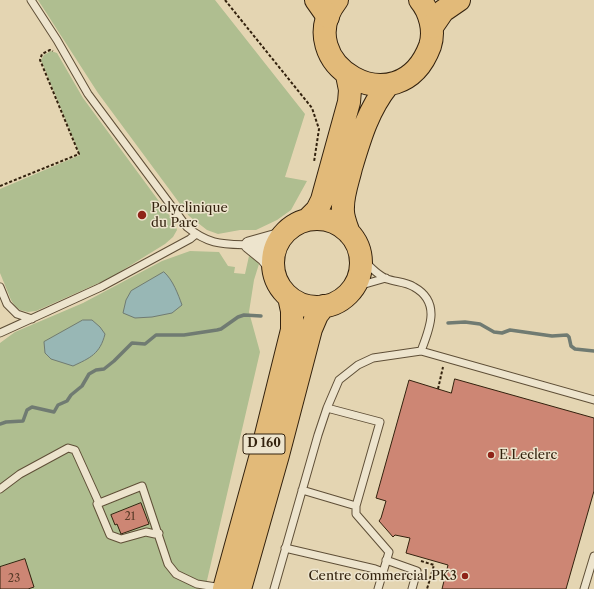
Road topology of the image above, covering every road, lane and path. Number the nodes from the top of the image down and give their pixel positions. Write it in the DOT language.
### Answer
graph roads {
  1 [pos="31,0"];
  2 [pos="224,0"];
  3 [pos="420,0"];
  4 [pos="459,0"];
  5 [pos="327,6"];
  6 [pos="432,27"];
  7 [pos="62,50"];
  8 [pos="347,75"];
  9 [pos="388,84"];
  10 [pos="313,166"];
  11 [pos="0,186"];
  12 [pos="308,220"];
  13 [pos="350,233"];
  14 [pos="196,234"];
  15 [pos="282,236"];
  16 [pos="249,245"];
  17 [pos="361,257"];
  18 [pos="273,268"];
  19 [pos="386,278"];
  20 [pos="0,287"];
  21 [pos="352,290"];
  22 [pos="289,297"];
  23 [pos="324,306"];
  24 [pos="32,319"];
  25 [pos="0,333"];
  26 [pos="421,350"];
  27 [pos="594,400"];
  28 [pos="327,408"];
  29 [pos="0,490"];
  30 [pos="302,490"];
  31 [pos="99,503"];
  32 [pos="356,506"];
  33 [pos="159,533"];
  34 [pos="286,548"];
  35 [pos="594,556"];
  36 [pos="386,560"];
  37 [pos="415,560"];
  38 [pos="383,572"];
  39 [pos="229,589"];
  40 [pos="274,589"];
  41 [pos="378,589"];
  42 [pos="412,589"];
  43 [pos="427,589"];
  44 [pos="584,589"];
  1 -- 7 [label="lane"];
  2 -- 10 [label="path"];
  3 -- 6 [label="main road"];
  4 -- 6 [label="main road"];
  5 -- 8 [label="main road"];
  6 -- 9 [label="main road"];
  7 -- 11 [label="path"];
  7 -- 14 [label="lane"];
  8 -- 9 [label="main road"];
  8 -- 12 [label="main road"];
  9 -- 13 [label="main road"];
  12 -- 13 [label="main road"];
  12 -- 15 [label="main road"];
  13 -- 17 [label="main road"];
  14 -- 16 [label="lane"];
  14 -- 24 [label="lane"];
  15 -- 16 [label="street"];
  15 -- 18 [label="main road"];
  16 -- 18 [label="street"];
  17 -- 19 [label="lane"];
  17 -- 21 [label="main road"];
  18 -- 22 [label="main road"];
  19 -- 21 [label="lane"];
  19 -- 26 [label="lane"];
  20 -- 24 [label="lane"];
  21 -- 23 [label="main road"];
  22 -- 23 [label="main road"];
  22 -- 39 [label="main road, D 160"];
  23 -- 39 [label="main road, D 160"];
  24 -- 25 [label="lane"];
  26 -- 27 [label="lane"];
  26 -- 28 [label="lane"];
  28 -- 30 [label="lane"];
  28 -- 32 [label="lane"];
  29 -- 31 [label="lane"];
  30 -- 32 [label="lane"];
  30 -- 34 [label="lane"];
  31 -- 33 [label="lane"];
  31 -- 33 [label="lane"];
  32 -- 36 [label="lane"];
  33 -- 39 [label="lane"];
  34 -- 38 [label="lane"];
  34 -- 40 [label="lane"];
  35 -- 44 [label="lane"];
  36 -- 38 [label="lane"];
  36 -- 42 [label="lane"];
  37 -- 43 [label="path"];
  38 -- 41 [label="lane"];
}
